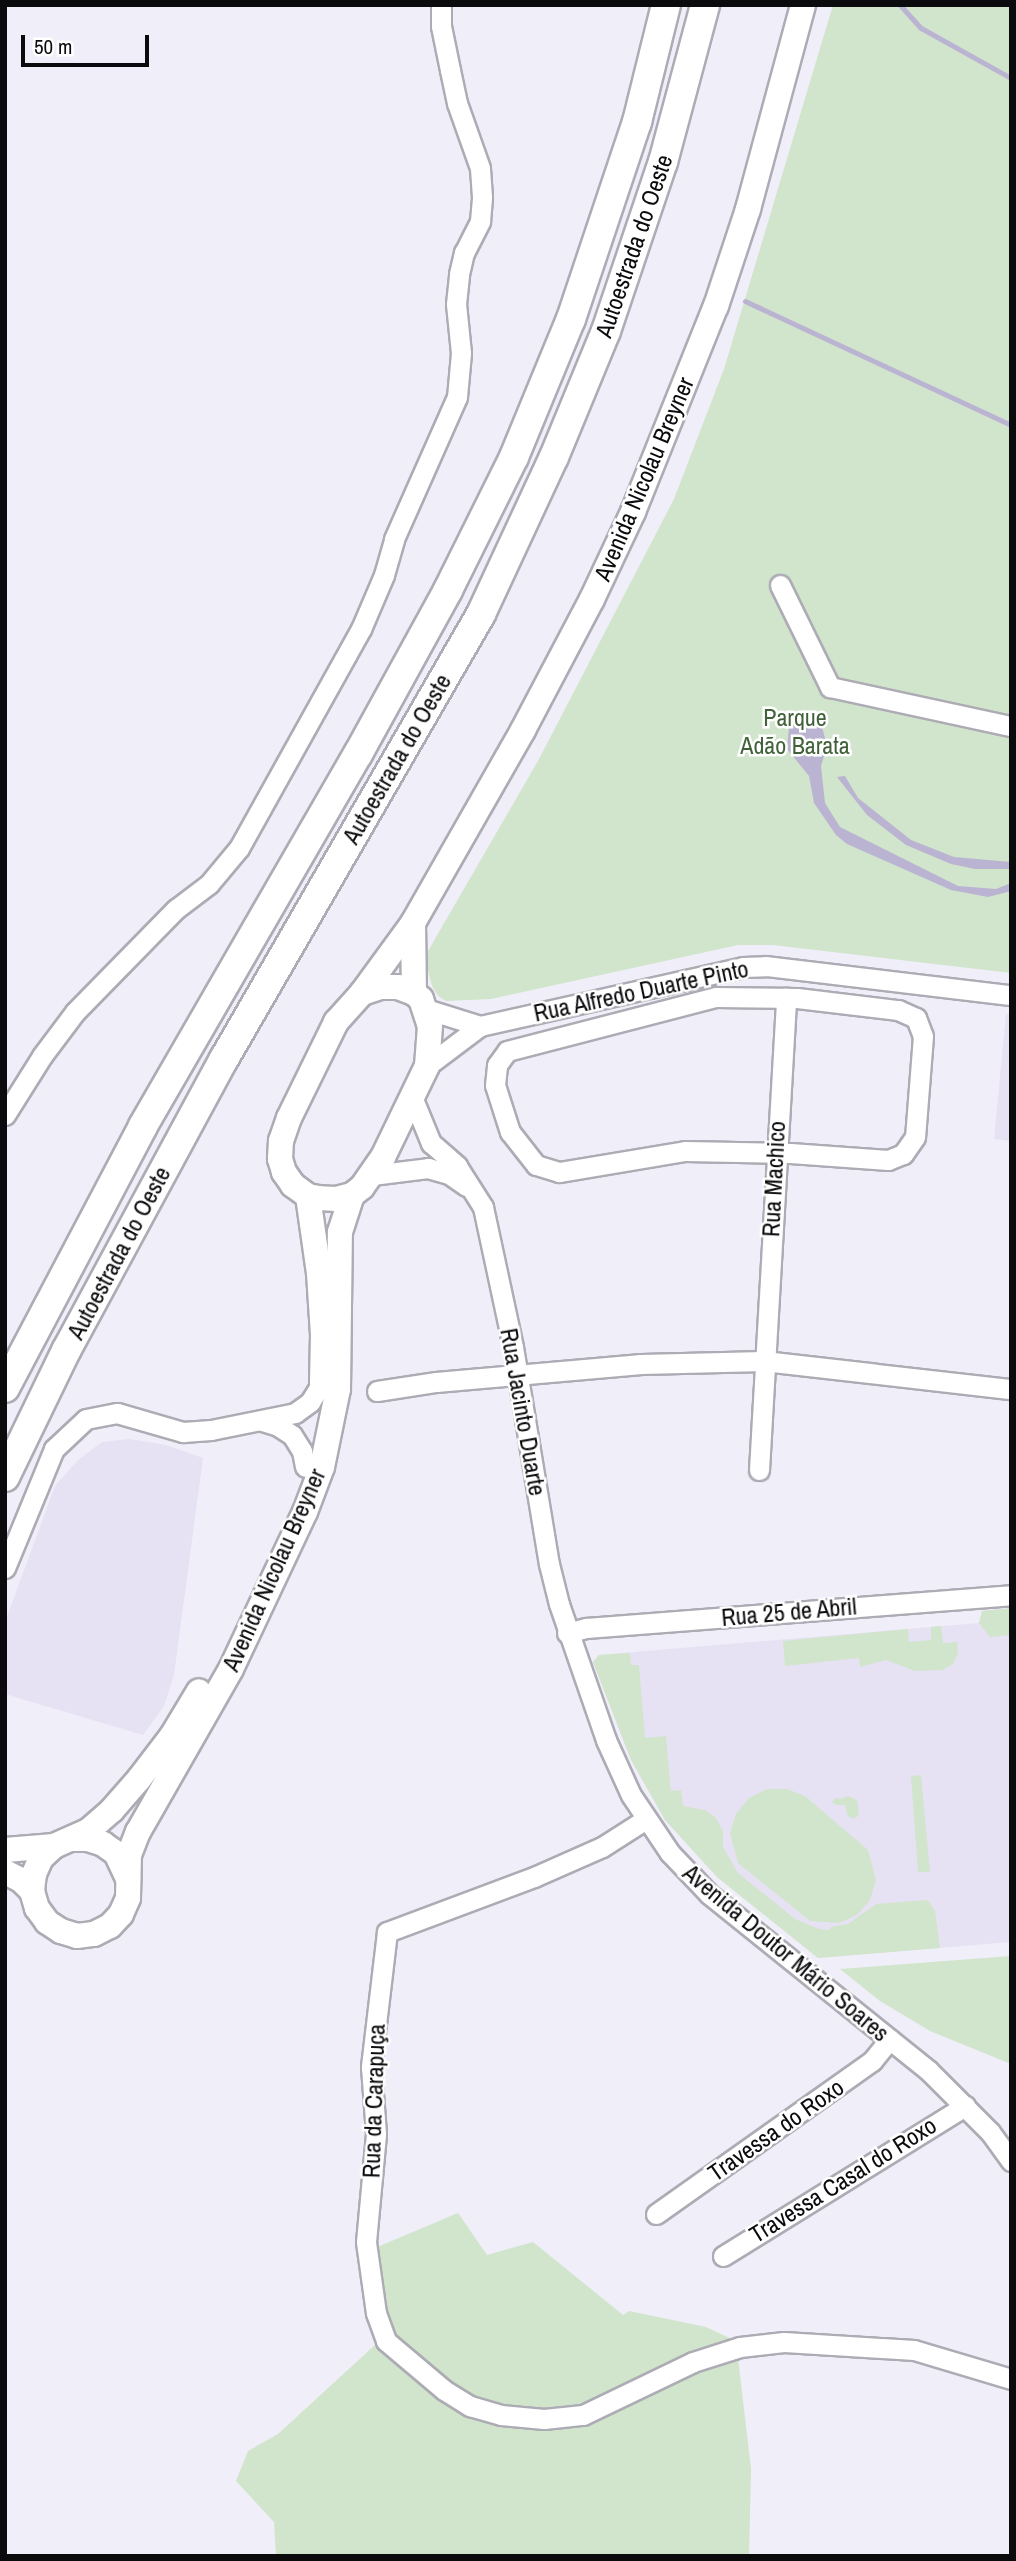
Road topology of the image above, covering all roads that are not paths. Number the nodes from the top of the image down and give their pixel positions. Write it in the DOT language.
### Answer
graph roads {
  1 [pos="441,5"];
  2 [pos="666,5"];
  3 [pos="705,5"];
  4 [pos="803,5"];
  5 [pos="780,584"];
  6 [pos="1011,726"];
  7 [pos="413,923"];
  8 [pos="362,993"];
  9 [pos="1011,995"];
  10 [pos="786,998"];
  11 [pos="420,1001"];
  12 [pos="480,1026"];
  13 [pos="427,1066"];
  14 [pos="413,1099"];
  15 [pos="5,1115"];
  16 [pos="775,1153"];
  17 [pos="372,1175"];
  18 [pos="476,1193"];
  19 [pos="352,1195"];
  20 [pos="308,1196"];
  21 [pos="764,1361"];
  22 [pos="518,1375"];
  23 [pos="322,1383"];
  24 [pos="5,1388"];
  25 [pos="1011,1389"];
  26 [pos="377,1391"];
  27 [pos="261,1421"];
  28 [pos="305,1467"];
  29 [pos="759,1471"];
  30 [pos="5,1477"];
  31 [pos="5,1568"];
  32 [pos="1011,1595"];
  33 [pos="567,1633"];
  34 [pos="646,1819"];
  35 [pos="63,1843"];
  36 [pos="5,1850"];
  37 [pos="5,1872"];
  38 [pos="129,1881"];
  39 [pos="32,1891"];
  40 [pos="890,2039"];
  41 [pos="965,2106"];
  42 [pos="990,2132"];
  43 [pos="1011,2148"];
  44 [pos="1011,2161"];
  45 [pos="656,2214"];
  46 [pos="723,2256"];
  47 [pos="1011,2379"];
  1 -- 15 [label="street"];
  2 -- 24 [label="highway, Autoestrada do Oeste"];
  3 -- 30 [label="highway, Autoestrada do Oeste"];
  4 -- 7 [label="main road, Avenida Nicolau Breyner"];
  5 -- 6 [label="street"];
  7 -- 8 [label="main road, Avenida Nicolau Breyner"];
  7 -- 11 [label="main road"];
  8 -- 11 [label="main road"];
  8 -- 20 [label="main road, Avenida Nicolau Breyner"];
  9 -- 12 [label="street, Rua Alfredo Duarte Pinto"];
  10 -- 16 [label="street, Rua Machico"];
  10 -- 16 [label="street"];
  10 -- 16 [label="street"];
  11 -- 12 [label="street"];
  11 -- 13 [label="main road"];
  12 -- 13 [label="street, Rua Alfredo Duarte Pinto"];
  13 -- 14 [label="main road, Avenida Nicolau Breyner"];
  14 -- 17 [label="main road, Avenida Nicolau Breyner"];
  14 -- 18 [label="street, Rua Jacinto Duarte"];
  16 -- 21 [label="street, Rua Machico"];
  17 -- 18 [label="street"];
  17 -- 19 [label="main road, Avenida Nicolau Breyner"];
  18 -- 22 [label="street, Rua Jacinto Duarte"];
  19 -- 20 [label="main road"];
  19 -- 38 [label="main road, Avenida Nicolau Breyner"];
  20 -- 23 [label="main road, Avenida Nicolau Breyner"];
  21 -- 22 [label="street"];
  21 -- 25 [label="street"];
  21 -- 29 [label="street, Rua Machico"];
  22 -- 26 [label="street"];
  22 -- 33 [label="street, Rua Jacinto Duarte"];
  23 -- 27 [label="street"];
  23 -- 28 [label="main road, Avenida Nicolau Breyner"];
  27 -- 28 [label="street"];
  27 -- 31 [label="street"];
  28 -- 35 [label="main road, Avenida Nicolau Breyner"];
  32 -- 33 [label="street, Rua 25 de Abril"];
  33 -- 34 [label="street, Avenida Doutor Mário Soares"];
  34 -- 40 [label="street, Avenida Doutor Mário Soares"];
  34 -- 47 [label="street, Rua da Carapuça"];
  35 -- 36 [label="main road"];
  35 -- 38 [label="main road"];
  35 -- 39 [label="main road, Avenida Nicolau Breyner"];
  37 -- 39 [label="main road, Avenida Nicolau Breyner"];
  38 -- 39 [label="main road, Avenida Nicolau Breyner"];
  40 -- 41 [label="street, Avenida Doutor Mário Soares"];
  40 -- 45 [label="street, Travessa do Roxo"];
  41 -- 42 [label="street, Avenida Doutor Mário Soares"];
  41 -- 46 [label="street, Travessa Casal do Roxo"];
  42 -- 43 [label="street, Avenida Doutor Mário Soares"];
  42 -- 44 [label="street, Avenida Doutor Mário Soares"];
}
